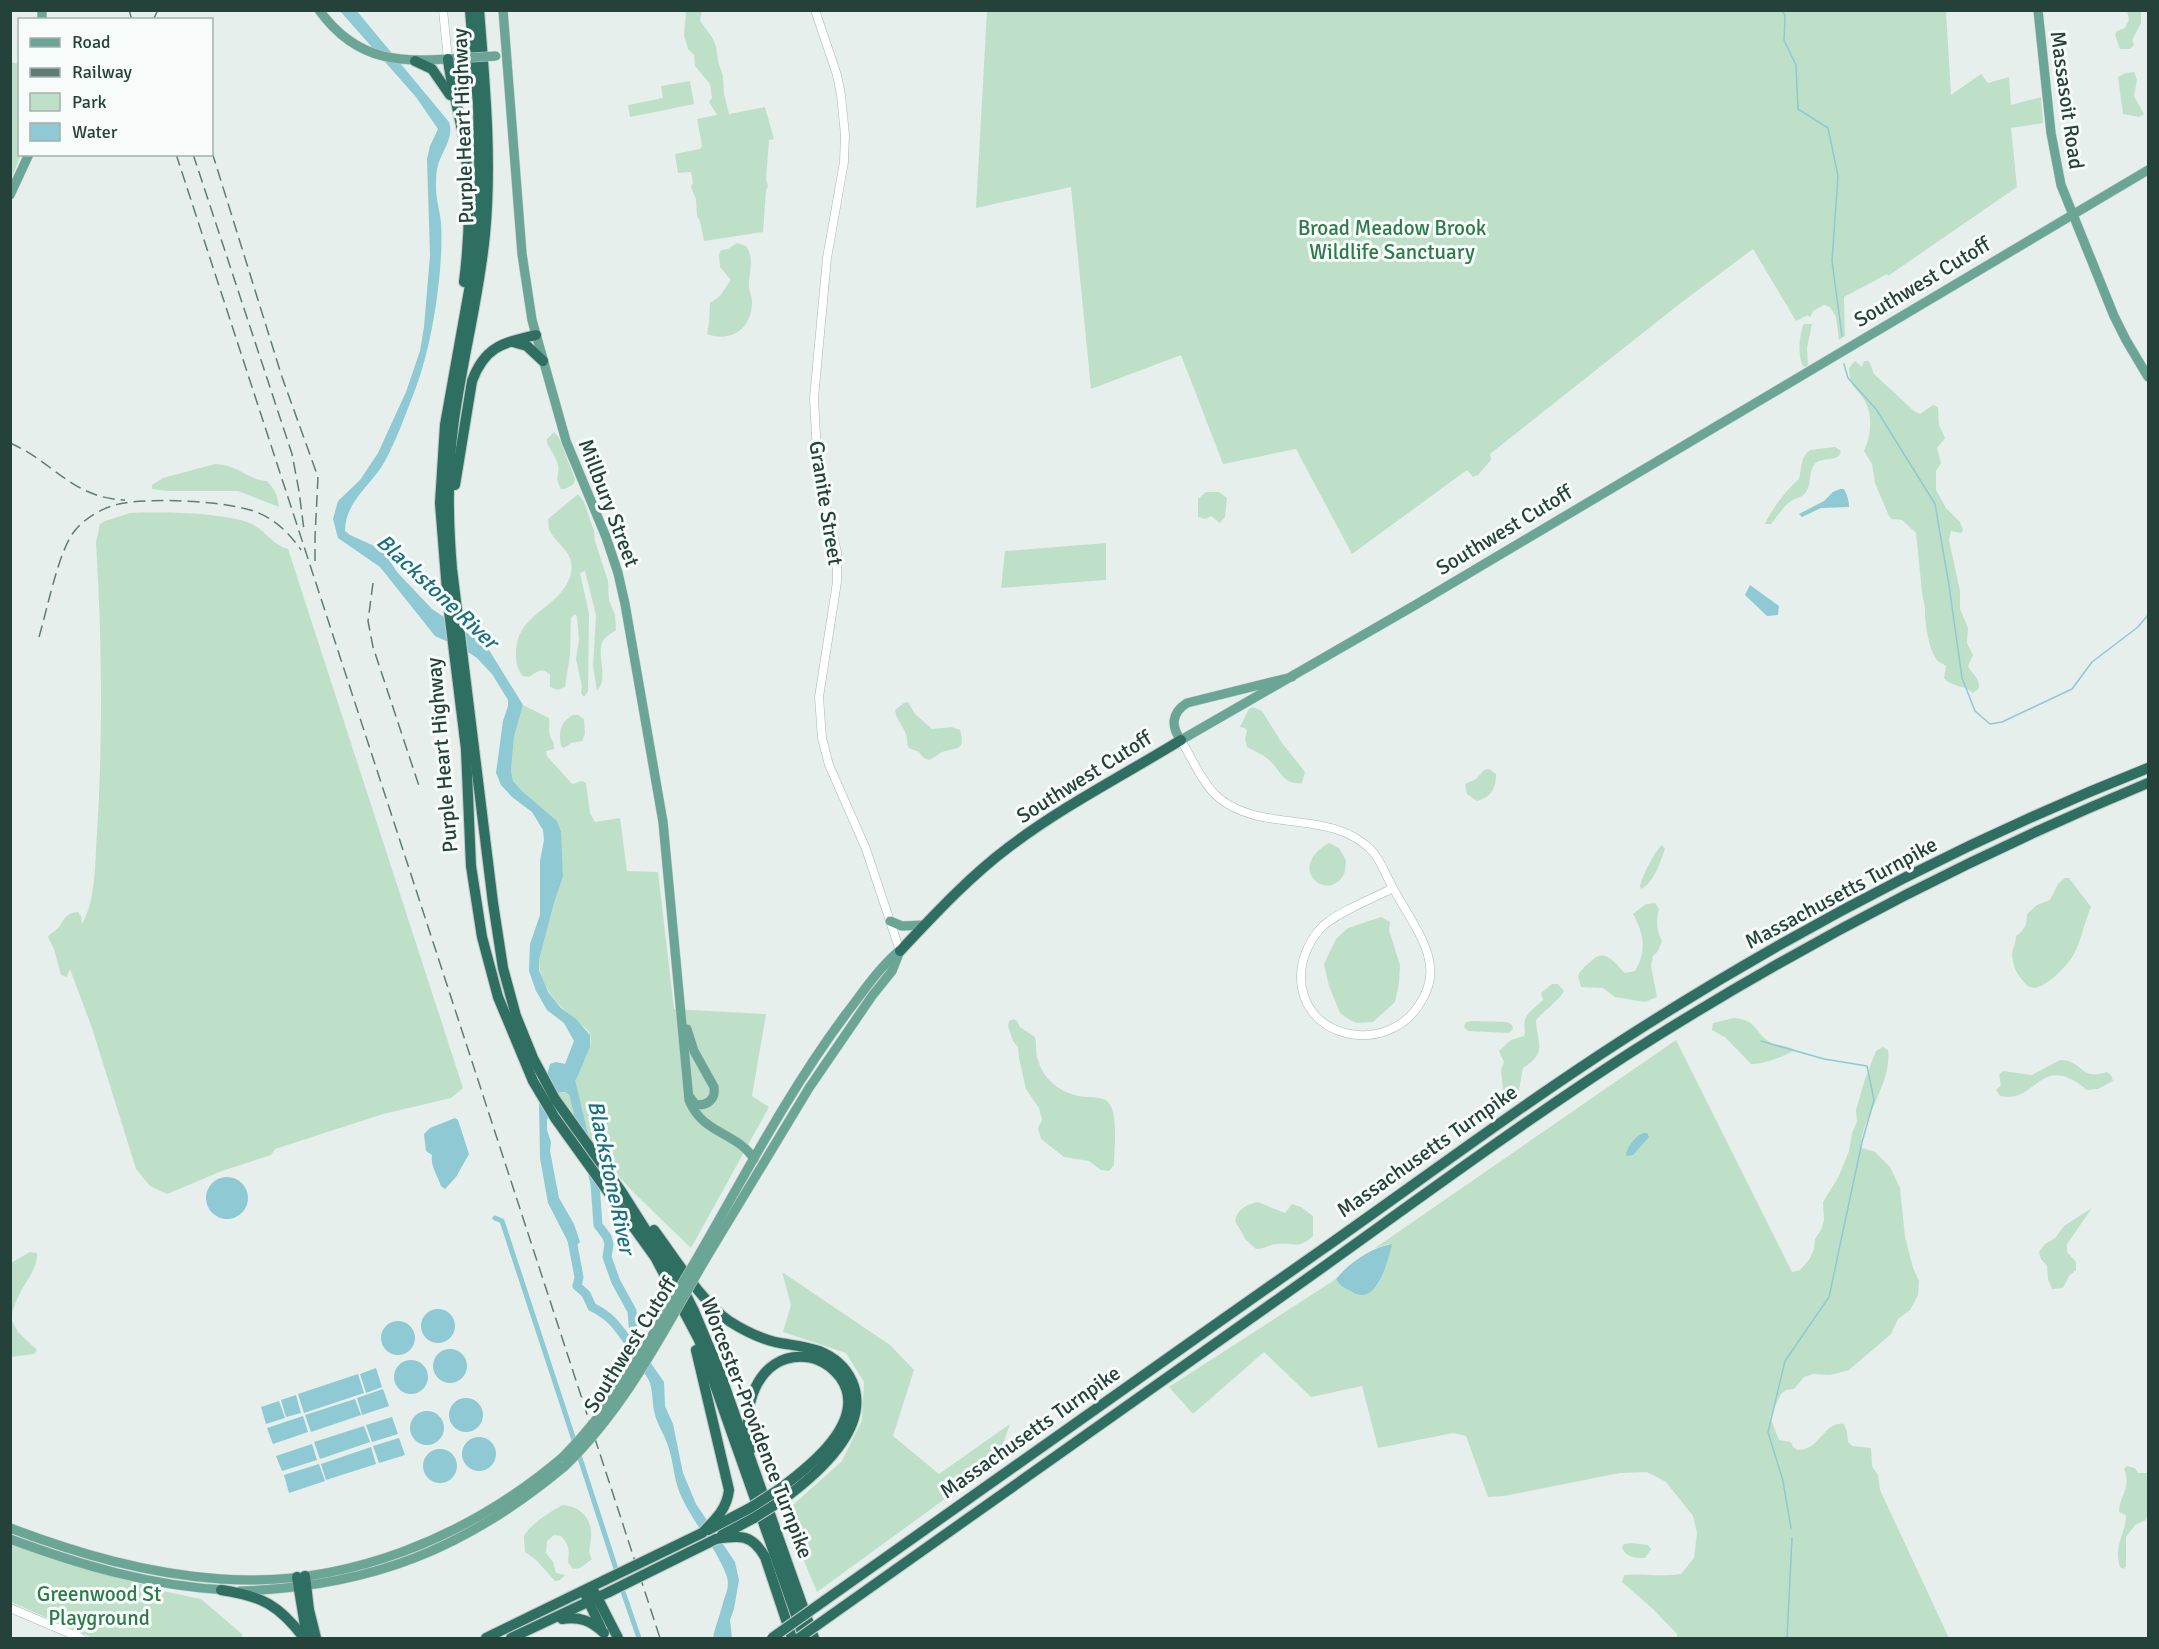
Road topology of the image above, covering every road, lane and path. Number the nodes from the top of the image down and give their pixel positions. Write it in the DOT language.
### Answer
graph roads {
  1 [pos="320,10"];
  2 [pos="443,10"];
  3 [pos="470,10"];
  4 [pos="479,10"];
  5 [pos="503,10"];
  6 [pos="815,10"];
  7 [pos="2038,10"];
  8 [pos="501,55"];
  9 [pos="448,59"];
  10 [pos="415,61"];
  11 [pos="456,104"];
  12 [pos="28,156"];
  13 [pos="2148,170"];
  14 [pos="10,195"];
  15 [pos="2072,215"];
  16 [pos="536,335"];
  17 [pos="509,341"];
  18 [pos="457,354"];
  19 [pos="543,361"];
  20 [pos="2148,377"];
  21 [pos="452,569"];
  22 [pos="452,606"];
  23 [pos="460,666"];
  24 [pos="1292,677"];
  25 [pos="1181,740"];
  26 [pos="2148,768"];
  27 [pos="2148,783"];
  28 [pos="1393,888"];
  29 [pos="890,921"];
  30 [pos="924,925"];
  31 [pos="900,951"];
  32 [pos="682,1009"];
  33 [pos="818,1054"];
  34 [pos="828,1060"];
  35 [pos="687,1089"];
  36 [pos="584,1151"];
  37 [pos="754,1159"];
  38 [pos="616,1193"];
  39 [pos="702,1257"];
  40 [pos="690,1321"];
  41 [pos="779,1495"];
  42 [pos="775,1526"];
  43 [pos="10,1528"];
  44 [pos="720,1531"];
  45 [pos="10,1539"];
  46 [pos="302,1581"];
  47 [pos="588,1588"];
  48 [pos="221,1590"];
  49 [pos="593,1600"];
  50 [pos="10,1608"];
  51 [pos="550,1621"];
  52 [pos="605,1636"];
  53 [pos="81,1638"];
  54 [pos="305,1638"];
  55 [pos="316,1638"];
  56 [pos="486,1638"];
  57 [pos="511,1638"];
  58 [pos="618,1638"];
  59 [pos="772,1638"];
  60 [pos="792,1638"];
  61 [pos="799,1638"];
  62 [pos="804,1638"];
  63 [pos="814,1638"];
  1 -- 10 [label="main road"];
  2 -- 9 [label="street"];
  3 -- 18 [label="highway, Purple Heart Highway"];
  4 -- 21 [label="highway, Purple Heart Highway"];
  5 -- 8 [label="main road, Millbury Street"];
  6 -- 29 [label="street, Granite Street"];
  7 -- 15 [label="main road, Massasoit Road"];
  8 -- 9 [label="main road, bridge"];
  8 -- 16 [label="main road, Millbury Street"];
  9 -- 10 [label="main road"];
  9 -- 11 [label="highway"];
  10 -- 11 [label="highway"];
  11 -- 18 [label="highway"];
  12 -- 14 [label="main road"];
  13 -- 15 [label="main road, Southwest Cutoff"];
  15 -- 20 [label="main road, Massasoit Road"];
  15 -- 24 [label="main road, Southwest Cutoff"];
  16 -- 17 [label="highway"];
  16 -- 19 [label="main road, Millbury Street"];
  17 -- 19 [label="highway"];
  17 -- 21 [label="highway"];
  18 -- 22 [label="highway, Purple Heart Highway"];
  19 -- 32 [label="main road, Millbury Street"];
  21 -- 22 [label="highway, Purple Heart Highway"];
  22 -- 23 [label="highway, Purple Heart Highway"];
  23 -- 36 [label="highway, Purple Heart Highway"];
  23 -- 36 [label="highway, Purple Heart Highway"];
  24 -- 25 [label="main road, Southwest Cutoff"];
  24 -- 25 [label="main road"];
  25 -- 28 [label="street"];
  25 -- 30 [label="highway, Southwest Cutoff"];
  26 -- 59 [label="highway, Massachusetts Turnpike, bridge"];
  27 -- 61 [label="highway, Massachusetts Turnpike, bridge"];
  28 -- 28 [label="street"];
  29 -- 30 [label="main road"];
  29 -- 31 [label="street, Granite Street"];
  30 -- 31 [label="highway, Southwest Cutoff"];
  31 -- 33 [label="main road, Southwest Cutoff"];
  31 -- 34 [label="main road, Southwest Cutoff"];
  32 -- 35 [label="main road, Millbury Street"];
  32 -- 35 [label="main road, Millbury Street"];
  33 -- 34 [label="main road"];
  33 -- 37 [label="main road, Southwest Cutoff"];
  34 -- 39 [label="main road, Southwest Cutoff"];
  35 -- 37 [label="main road, Millbury Street"];
  36 -- 38 [label="highway, Worcester-Providence Turnpike"];
  37 -- 39 [label="main road, Southwest Cutoff"];
  38 -- 40 [label="highway, Worcester-Providence Turnpike"];
  38 -- 41 [label="highway"];
  38 -- 42 [label="highway, Worcester-Providence Turnpike"];
  39 -- 46 [label="main road, Southwest Cutoff, bridge"];
  40 -- 44 [label="highway"];
  40 -- 62 [label="highway, Worcester-Providence Turnpike"];
  41 -- 42 [label="highway"];
  41 -- 44 [label="highway, bridge"];
  42 -- 63 [label="highway, Worcester-Providence Turnpike"];
  43 -- 46 [label="main road, Southwest Cutoff"];
  44 -- 47 [label="highway, bridge"];
  44 -- 49 [label="highway, bridge"];
  44 -- 60 [label="highway"];
  45 -- 48 [label="main road, Southwest Cutoff"];
  46 -- 48 [label="main road, Southwest Cutoff"];
  46 -- 54 [label="highway"];
  46 -- 55 [label="highway"];
  47 -- 49 [label="highway"];
  47 -- 56 [label="highway"];
  48 -- 54 [label="highway"];
  49 -- 51 [label="highway"];
  49 -- 52 [label="highway"];
  49 -- 58 [label="highway"];
  50 -- 53 [label="street"];
  51 -- 52 [label="highway"];
  51 -- 57 [label="highway"];
}
